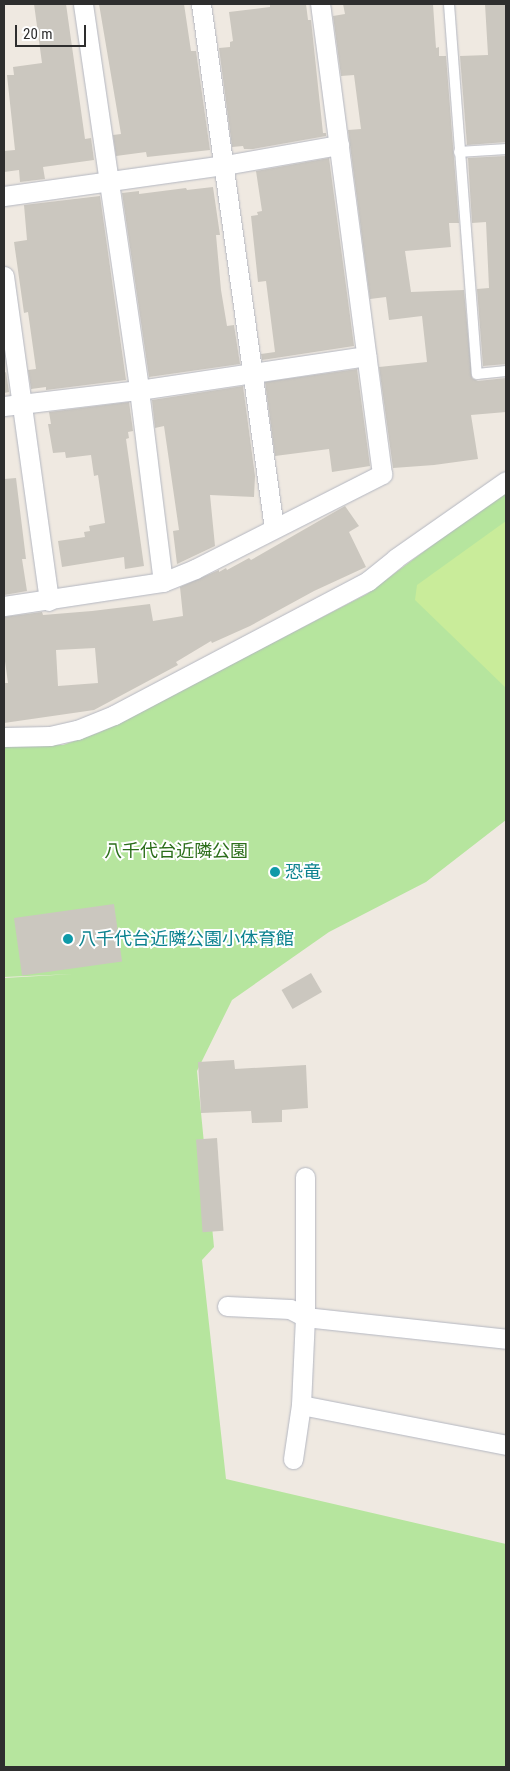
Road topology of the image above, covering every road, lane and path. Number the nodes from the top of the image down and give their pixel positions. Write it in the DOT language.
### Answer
graph roads {
  1 [pos="84,4"];
  2 [pos="201,4"];
  3 [pos="320,4"];
  4 [pos="449,4"];
  5 [pos="339,146"];
  6 [pos="506,149"];
  7 [pos="459,152"];
  8 [pos="225,166"];
  9 [pos="109,182"];
  10 [pos="4,196"];
  11 [pos="4,276"];
  12 [pos="366,356"];
  13 [pos="506,371"];
  14 [pos="254,372"];
  15 [pos="139,390"];
  16 [pos="13,405"];
  17 [pos="506,481"];
  18 [pos="274,528"];
  19 [pos="162,582"];
  20 [pos="49,601"];
  21 [pos="4,606"];
  22 [pos="4,737"];
  23 [pos="305,1177"];
  24 [pos="227,1306"];
  25 [pos="305,1318"];
  26 [pos="506,1339"];
  27 [pos="301,1405"];
  28 [pos="506,1445"];
  29 [pos="293,1459"];
  1 -- 9 [label="street"];
  2 -- 8 [label="street"];
  3 -- 5 [label="street"];
  4 -- 7 [label="lane"];
  5 -- 8 [label="street"];
  5 -- 12 [label="street"];
  6 -- 7 [label="lane"];
  7 -- 13 [label="lane"];
  8 -- 9 [label="street"];
  8 -- 14 [label="street"];
  9 -- 10 [label="street"];
  9 -- 15 [label="street"];
  11 -- 16 [label="street"];
  12 -- 14 [label="street"];
  12 -- 18 [label="street"];
  14 -- 15 [label="street"];
  14 -- 18 [label="street"];
  15 -- 16 [label="street"];
  15 -- 19 [label="street"];
  16 -- 20 [label="street"];
  17 -- 22 [label="street"];
  18 -- 19 [label="street"];
  19 -- 20 [label="street"];
  20 -- 21 [label="street"];
  23 -- 25 [label="street"];
  24 -- 25 [label="street"];
  25 -- 26 [label="street"];
  25 -- 27 [label="street"];
  27 -- 28 [label="street"];
  27 -- 29 [label="street"];
}
